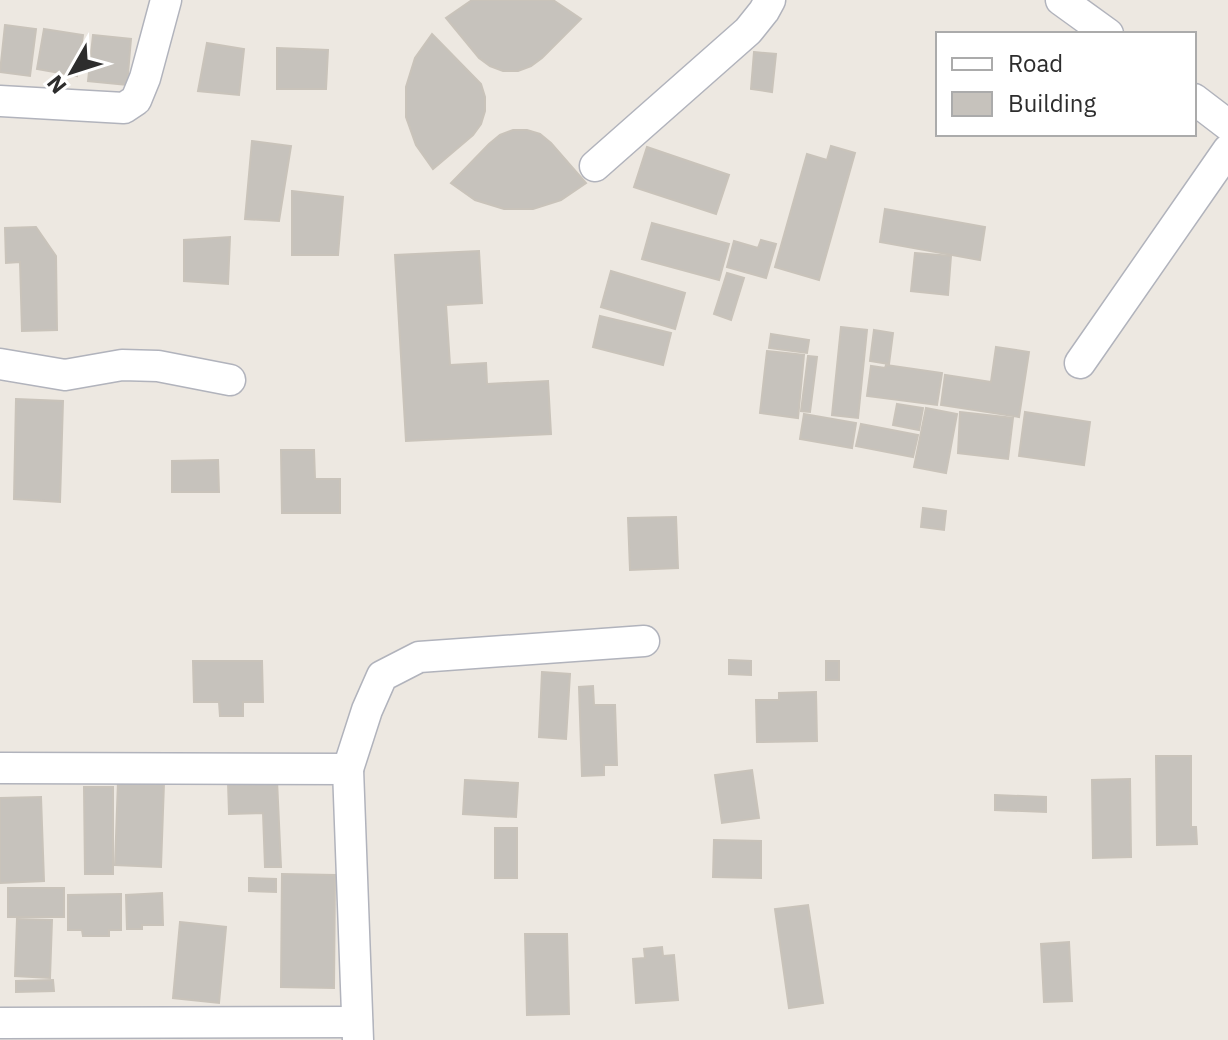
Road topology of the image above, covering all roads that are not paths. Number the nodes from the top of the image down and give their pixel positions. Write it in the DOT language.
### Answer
graph roads {
  1 [pos="166,0"];
  2 [pos="770,0"];
  3 [pos="1061,0"];
  4 [pos="1105,32"];
  5 [pos="0,101"];
  6 [pos="1196,101"];
  7 [pos="1228,125"];
  8 [pos="1228,150"];
  9 [pos="595,166"];
  10 [pos="1080,363"];
  11 [pos="0,364"];
  12 [pos="230,380"];
  13 [pos="644,641"];
  14 [pos="0,768"];
  15 [pos="348,769"];
  16 [pos="0,1023"];
  17 [pos="358,1031"];
  1 -- 5 [label="street"];
  2 -- 9 [label="street"];
  3 -- 4 [label="street"];
  6 -- 7 [label="street"];
  8 -- 10 [label="street"];
  11 -- 12 [label="street"];
  13 -- 15 [label="street"];
  14 -- 15 [label="street"];
  15 -- 17 [label="street"];
  16 -- 17 [label="street"];
}
